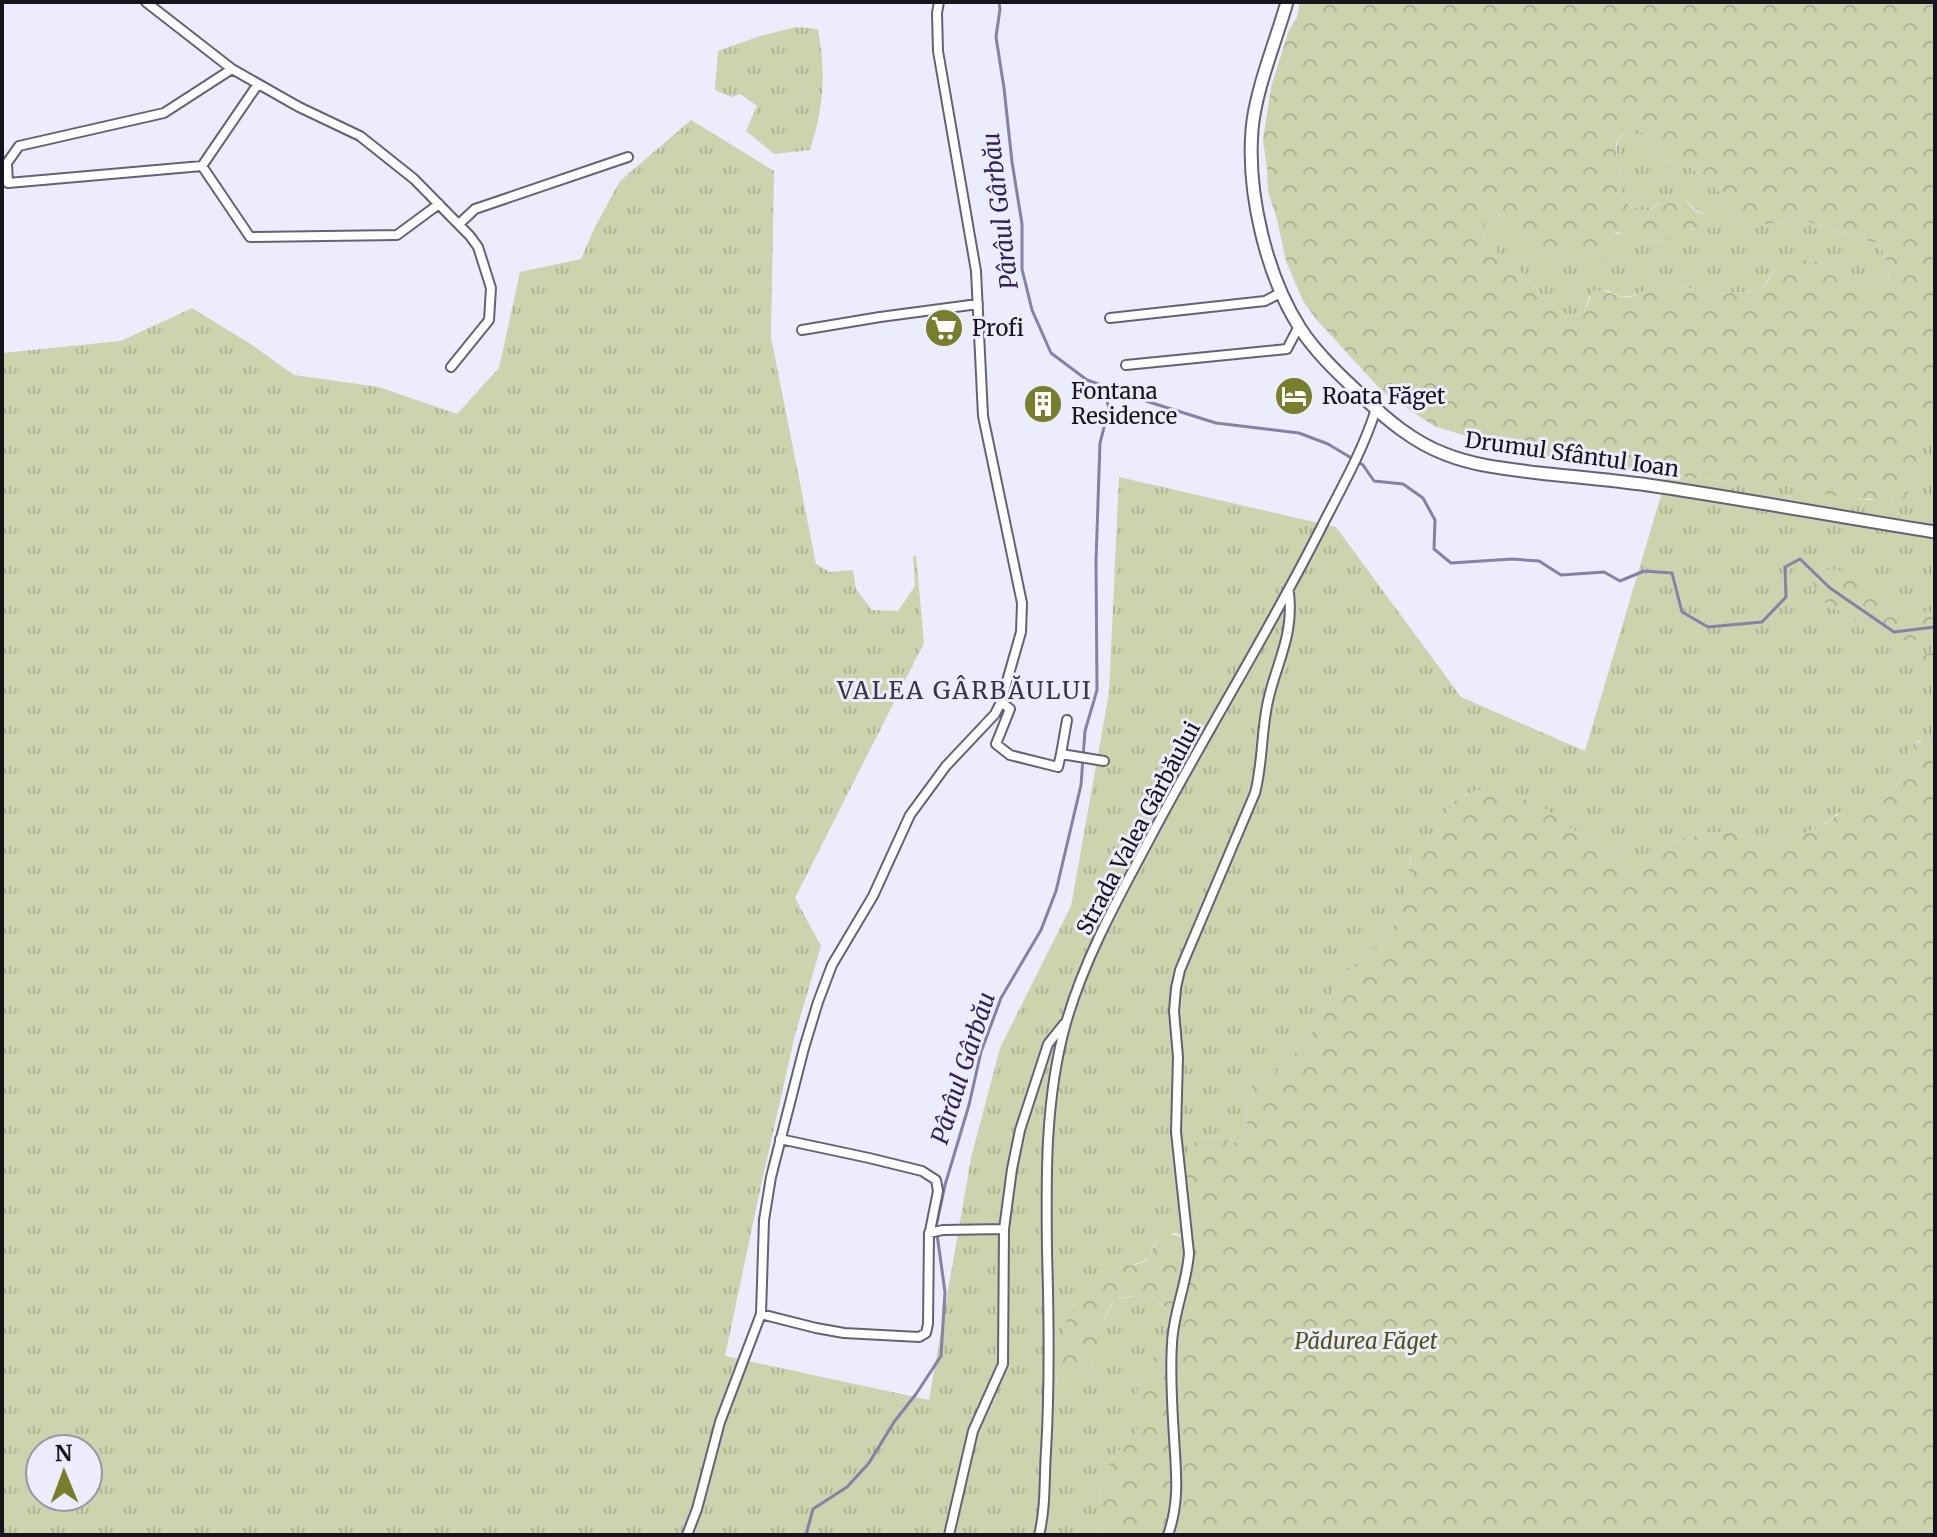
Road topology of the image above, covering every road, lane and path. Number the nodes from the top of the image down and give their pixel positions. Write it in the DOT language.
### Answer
graph roads {
  1 [pos="146,2"];
  2 [pos="939,2"];
  3 [pos="1287,2"];
  4 [pos="232,69"];
  5 [pos="258,84"];
  6 [pos="628,157"];
  7 [pos="202,166"];
  8 [pos="439,204"];
  9 [pos="459,224"];
  10 [pos="1282,292"];
  11 [pos="978,304"];
  12 [pos="1110,318"];
  13 [pos="1299,326"];
  14 [pos="802,330"];
  15 [pos="1126,365"];
  16 [pos="451,367"];
  17 [pos="1376,409"];
  18 [pos="1935,532"];
  19 [pos="1289,592"];
  20 [pos="1001,702"];
  21 [pos="1067,720"];
  22 [pos="1061,754"];
  23 [pos="1104,761"];
  24 [pos="1066,1022"];
  25 [pos="780,1139"];
  26 [pos="1004,1229"];
  27 [pos="931,1231"];
  28 [pos="761,1314"];
  29 [pos="687,1535"];
  30 [pos="949,1535"];
  31 [pos="1039,1535"];
  32 [pos="1168,1535"];
  1 -- 4 [label="street"];
  2 -- 11 [label="street"];
  3 -- 10 [label="main road, Drumul Sfântul Ioan"];
  4 -- 5 [label="street"];
  4 -- 7 [label="street"];
  5 -- 7 [label="street"];
  5 -- 8 [label="street"];
  6 -- 9 [label="street"];
  7 -- 8 [label="street"];
  8 -- 9 [label="street"];
  9 -- 16 [label="street"];
  10 -- 12 [label="street"];
  10 -- 13 [label="main road, Drumul Sfântul Ioan"];
  11 -- 14 [label="street"];
  11 -- 20 [label="street"];
  13 -- 15 [label="street"];
  13 -- 17 [label="main road, Drumul Sfântul Ioan"];
  17 -- 18 [label="main road, Drumul Sfântul Ioan"];
  17 -- 19 [label="street, Strada Valea Gârbăului"];
  19 -- 24 [label="street, Strada Valea Gârbăului"];
  19 -- 32 [label="street"];
  20 -- 22 [label="street"];
  20 -- 25 [label="street"];
  21 -- 22 [label="street"];
  22 -- 23 [label="street"];
  24 -- 26 [label="street"];
  24 -- 31 [label="street, Strada Valea Gârbăului"];
  25 -- 27 [label="street"];
  25 -- 28 [label="street"];
  26 -- 27 [label="street"];
  26 -- 30 [label="street"];
  27 -- 28 [label="street"];
  28 -- 29 [label="street"];
}
